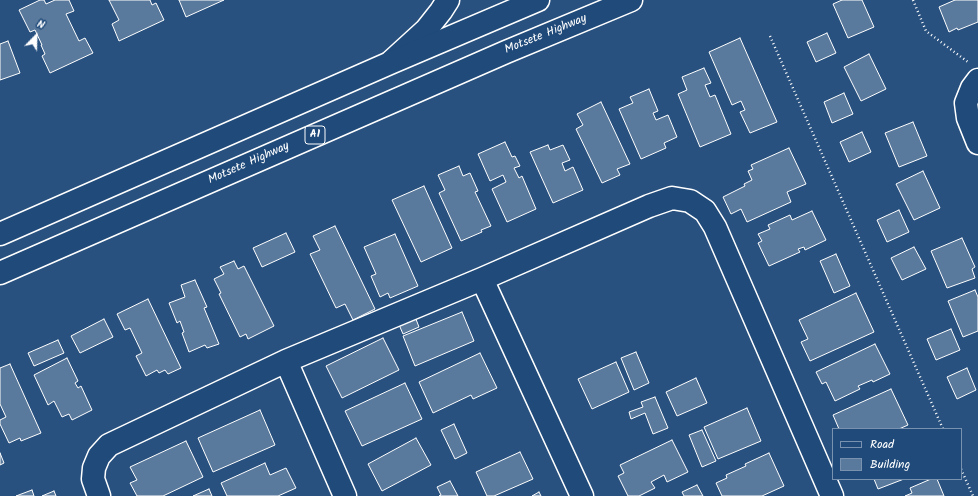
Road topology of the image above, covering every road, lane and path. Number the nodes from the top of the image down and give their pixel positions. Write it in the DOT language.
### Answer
graph roads {
  1 [pos="448,0"];
  2 [pos="538,0"];
  3 [pos="631,0"];
  4 [pos="913,0"];
  5 [pos="770,36"];
  6 [pos="390,63"];
  7 [pos="975,73"];
  8 [pos="978,143"];
  9 [pos="0,234"];
  10 [pos="0,273"];
  11 [pos="482,279"];
  12 [pos="286,361"];
  13 [pos="943,428"];
  14 [pos="962,471"];
  15 [pos="99,496"];
  16 [pos="345,496"];
  17 [pos="582,496"];
  18 [pos="832,496"];
  19 [pos="973,496"];
  1 -- 6 [label="main road"];
  2 -- 6 [label="main road"];
  3 -- 10 [label="main road, Motsete Highway / A1"];
  4 -- 7 [label="path"];
  5 -- 13 [label="path"];
  6 -- 9 [label="main road"];
  7 -- 8 [label="main road"];
  11 -- 12 [label="main road"];
  11 -- 17 [label="main road"];
  11 -- 18 [label="main road"];
  12 -- 15 [label="main road"];
  12 -- 16 [label="main road"];
  14 -- 19 [label="path"];
}
